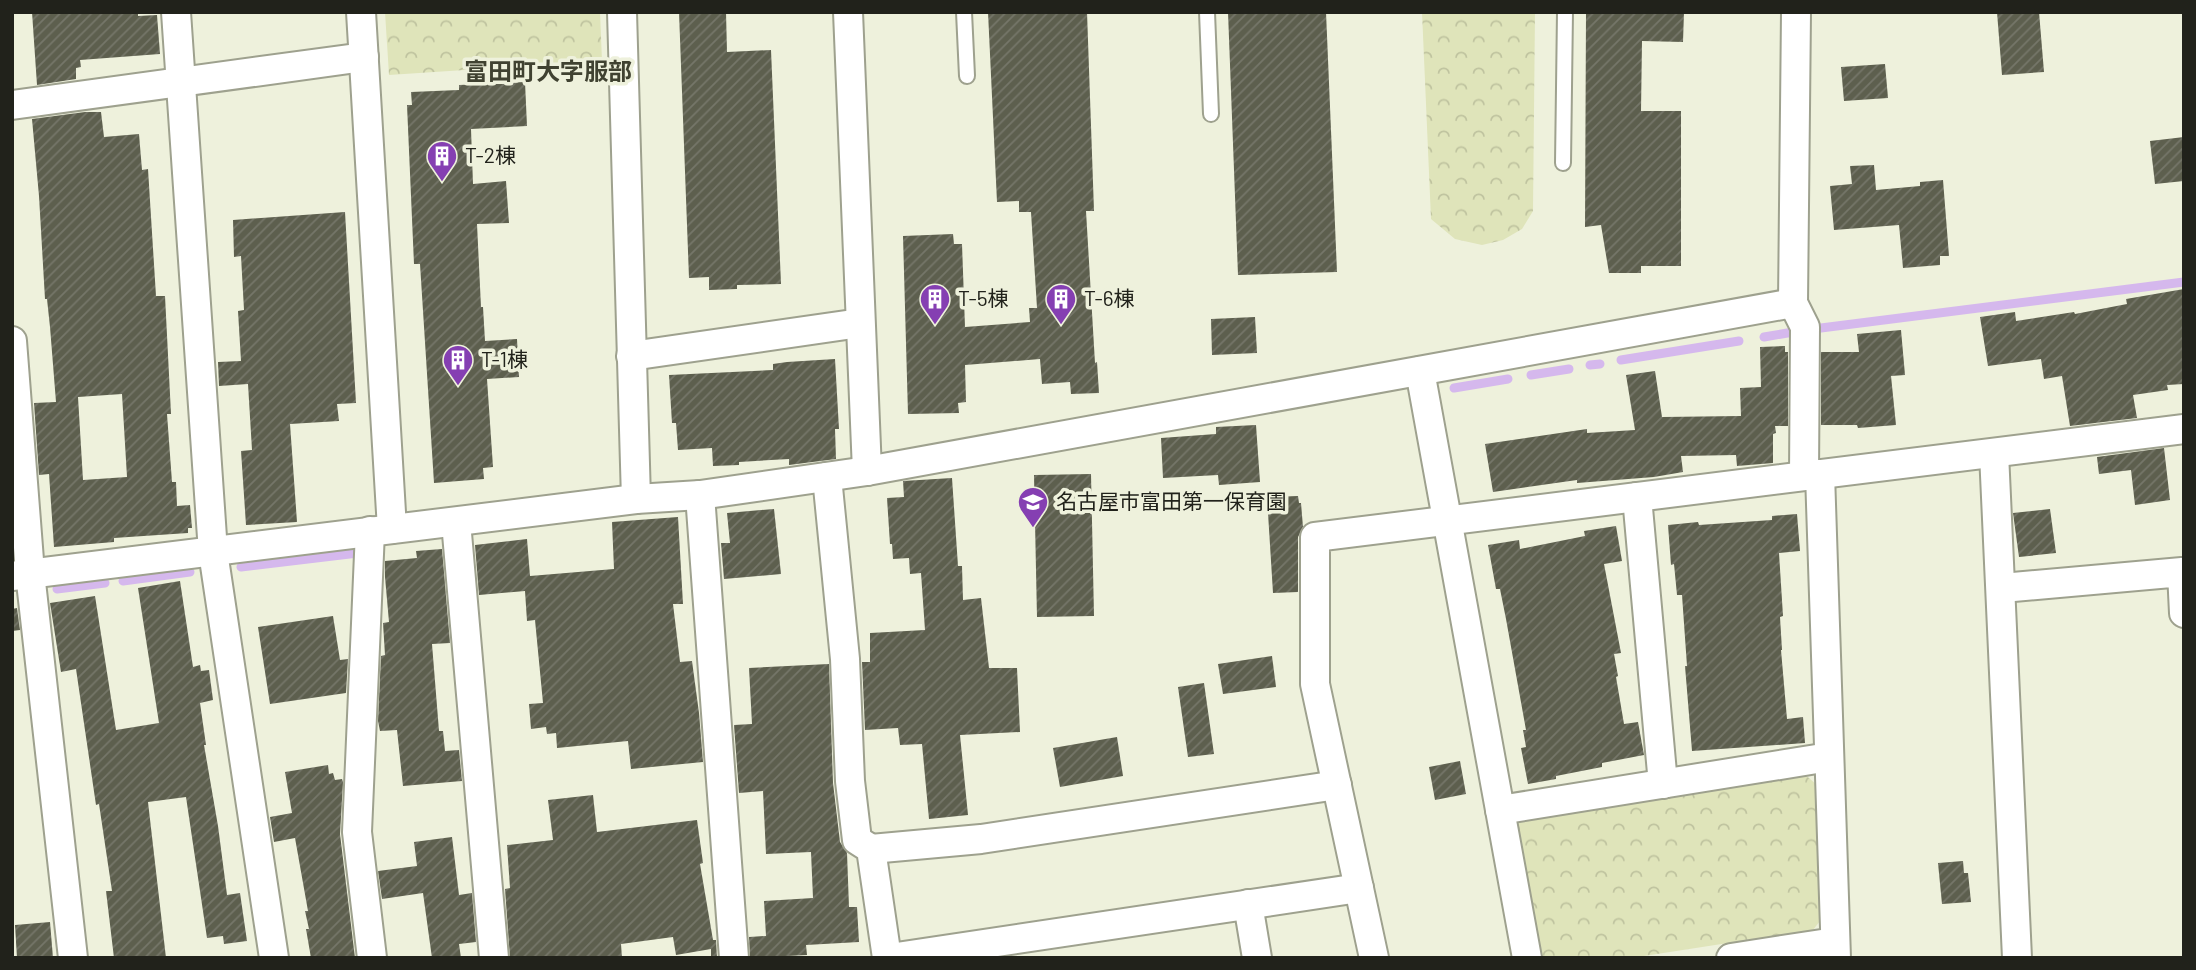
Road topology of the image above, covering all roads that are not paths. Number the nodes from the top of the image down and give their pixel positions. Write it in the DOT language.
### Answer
graph roads {
  1 [pos="176,12"];
  2 [pos="360,12"];
  3 [pos="622,12"];
  4 [pos="848,12"];
  5 [pos="964,12"];
  6 [pos="1206,12"];
  7 [pos="1565,12"];
  8 [pos="1796,12"];
  9 [pos="364,57"];
  10 [pos="967,76"];
  11 [pos="182,81"];
  12 [pos="12,105"];
  13 [pos="1211,114"];
  14 [pos="1563,163"];
  15 [pos="1793,303"];
  16 [pos="860,323"];
  17 [pos="12,341"];
  18 [pos="631,356"];
  19 [pos="1420,371"];
  20 [pos="2184,429"];
  21 [pos="1994,453"];
  22 [pos="867,471"];
  23 [pos="1812,475"];
  24 [pos="827,477"];
  25 [pos="700,495"];
  26 [pos="1637,497"];
  27 [pos="636,499"];
  28 [pos="1447,521"];
  29 [pos="456,522"];
  30 [pos="381,530"];
  31 [pos="213,552"];
  32 [pos="21,574"];
  33 [pos="2001,588"];
  34 [pos="2184,613"];
  35 [pos="1829,757"];
  36 [pos="1663,784"];
  37 [pos="1337,786"];
  38 [pos="1500,810"];
  39 [pos="871,849"];
  40 [pos="1359,888"];
  41 [pos="1248,904"];
  42 [pos="1008,949"];
  43 [pos="1835,950"];
  44 [pos="73,958"];
  45 [pos="274,958"];
  46 [pos="372,958"];
  47 [pos="494,958"];
  48 [pos="734,958"];
  49 [pos="889,958"];
  50 [pos="1257,958"];
  51 [pos="1374,958"];
  52 [pos="1527,958"];
  53 [pos="1731,958"];
  54 [pos="2017,958"];
  1 -- 11 [label="street"];
  2 -- 9 [label="street"];
  3 -- 18 [label="street"];
  4 -- 16 [label="street"];
  5 -- 10 [label="lane"];
  6 -- 13 [label="lane"];
  7 -- 14 [label="lane"];
  8 -- 15 [label="street"];
  9 -- 11 [label="street"];
  9 -- 30 [label="street"];
  11 -- 12 [label="street"];
  11 -- 31 [label="street"];
  15 -- 19 [label="street"];
  15 -- 23 [label="street"];
  16 -- 18 [label="street"];
  16 -- 22 [label="street"];
  17 -- 32 [label="street"];
  18 -- 27 [label="street"];
  19 -- 22 [label="street"];
  19 -- 28 [label="street"];
  20 -- 21 [label="street"];
  21 -- 23 [label="street"];
  21 -- 33 [label="street"];
  22 -- 24 [label="street"];
  23 -- 26 [label="street"];
  23 -- 35 [label="street"];
  24 -- 25 [label="street"];
  24 -- 39 [label="street"];
  25 -- 27 [label="street"];
  25 -- 48 [label="street"];
  26 -- 28 [label="street"];
  26 -- 36 [label="street"];
  27 -- 29 [label="street"];
  28 -- 37 [label="street"];
  28 -- 38 [label="street"];
  29 -- 30 [label="street"];
  29 -- 47 [label="street"];
  30 -- 31 [label="street"];
  30 -- 46 [label="street"];
  31 -- 32 [label="street"];
  31 -- 45 [label="street"];
  32 -- 44 [label="street"];
  33 -- 34 [label="street"];
  33 -- 54 [label="street"];
  35 -- 36 [label="street"];
  35 -- 43 [label="street"];
  36 -- 38 [label="street"];
  37 -- 39 [label="street"];
  37 -- 40 [label="street"];
  38 -- 52 [label="street"];
  39 -- 49 [label="street"];
  40 -- 41 [label="street"];
  40 -- 51 [label="street"];
  41 -- 42 [label="street"];
  41 -- 50 [label="street"];
  42 -- 49 [label="street"];
  43 -- 53 [label="street"];
}
